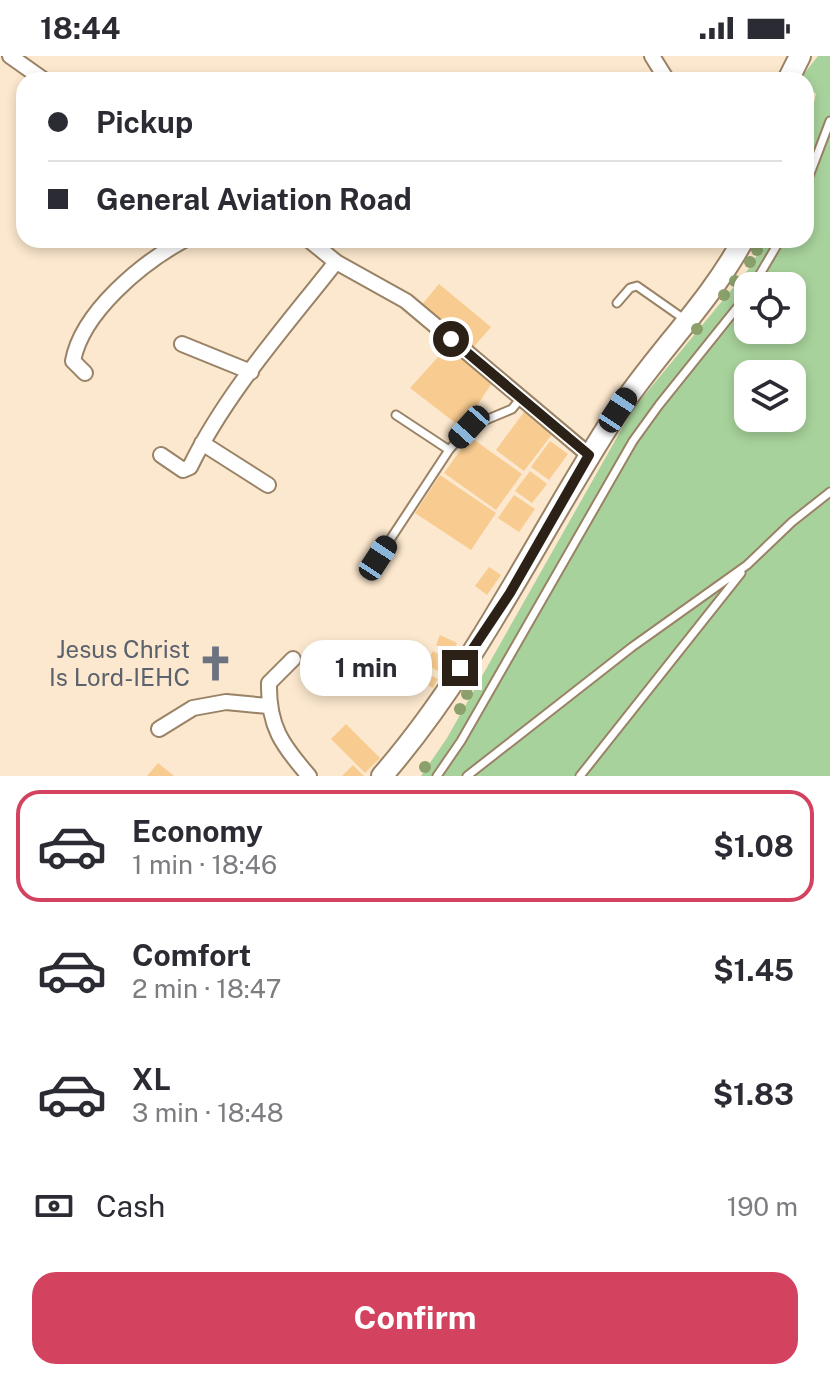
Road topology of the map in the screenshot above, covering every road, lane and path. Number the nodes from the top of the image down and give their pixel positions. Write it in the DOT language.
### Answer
graph roads {
  1 [pos="10,56"];
  2 [pos="33,72"];
  3 [pos="830,121"];
  4 [pos="814,163"];
  5 [pos="172,248"];
  6 [pos="319,248"];
  7 [pos="738,248"];
  8 [pos="775,248"];
  9 [pos="336,262"];
  10 [pos="761,272"];
  11 [pos="617,303"];
  12 [pos="734,311"];
  13 [pos="688,322"];
  14 [pos="182,344"];
  15 [pos="251,372"];
  16 [pos="85,373"];
  17 [pos="521,398"];
  18 [pos="396,415"];
  19 [pos="202,443"];
  20 [pos="449,450"];
  21 [pos="161,455"];
  22 [pos="589,455"];
  23 [pos="268,485"];
  24 [pos="830,492"];
  25 [pos="378,558"];
  26 [pos="747,565"];
  27 [pos="293,659"];
  28 [pos="268,706"];
  29 [pos="159,729"];
  30 [pos="309,776"];
  31 [pos="382,776"];
  32 [pos="437,776"];
  33 [pos="467,776"];
  34 [pos="580,776"];
  1 -- 2 [label="street"];
  3 -- 4 [label="lane"];
  5 -- 16 [label="street"];
  6 -- 9 [label="street"];
  7 -- 13 [label="main road"];
  8 -- 10 [label="lane"];
  9 -- 15 [label="street"];
  9 -- 17 [label="street"];
  11 -- 13 [label="lane"];
  12 -- 32 [label="lane"];
  13 -- 22 [label="main road"];
  14 -- 15 [label="street"];
  15 -- 19 [label="street"];
  17 -- 20 [label="lane"];
  17 -- 22 [label="street"];
  18 -- 20 [label="lane"];
  19 -- 21 [label="street"];
  19 -- 23 [label="street"];
  20 -- 25 [label="lane"];
  22 -- 31 [label="main road"];
  24 -- 26 [label="lane"];
  26 -- 33 [label="lane"];
  26 -- 34 [label="lane"];
  27 -- 28 [label="street"];
  28 -- 29 [label="street"];
  28 -- 30 [label="street"];
}
